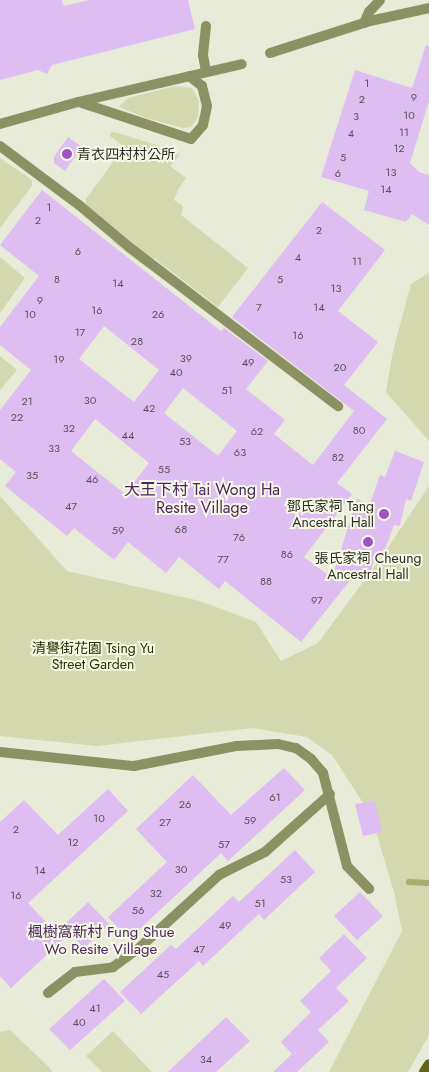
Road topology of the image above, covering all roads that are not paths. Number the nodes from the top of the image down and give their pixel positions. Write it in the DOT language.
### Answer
graph roads {
  1 [pos="380,0"];
  2 [pos="429,8"];
  3 [pos="364,23"];
  4 [pos="206,26"];
  5 [pos="270,52"];
  6 [pos="242,64"];
  7 [pos="206,72"];
  8 [pos="189,76"];
  9 [pos="78,102"];
  10 [pos="0,124"];
  11 [pos="0,146"];
  12 [pos="338,406"];
  13 [pos="0,752"];
  14 [pos="330,794"];
  15 [pos="368,888"];
  16 [pos="48,993"];
  17 [pos="429,1064"];
  18 [pos="424,1072"];
  1 -- 3 [label="street"];
  2 -- 3 [label="street"];
  3 -- 5 [label="street"];
  4 -- 7 [label="street"];
  6 -- 7 [label="street"];
  7 -- 8 [label="street"];
  8 -- 9 [label="street"];
  8 -- 9 [label="street"];
  9 -- 10 [label="street"];
  11 -- 12 [label="street"];
  13 -- 14 [label="street"];
  14 -- 15 [label="street"];
  14 -- 16 [label="street"];
  17 -- 18 [label="main road"];
}
